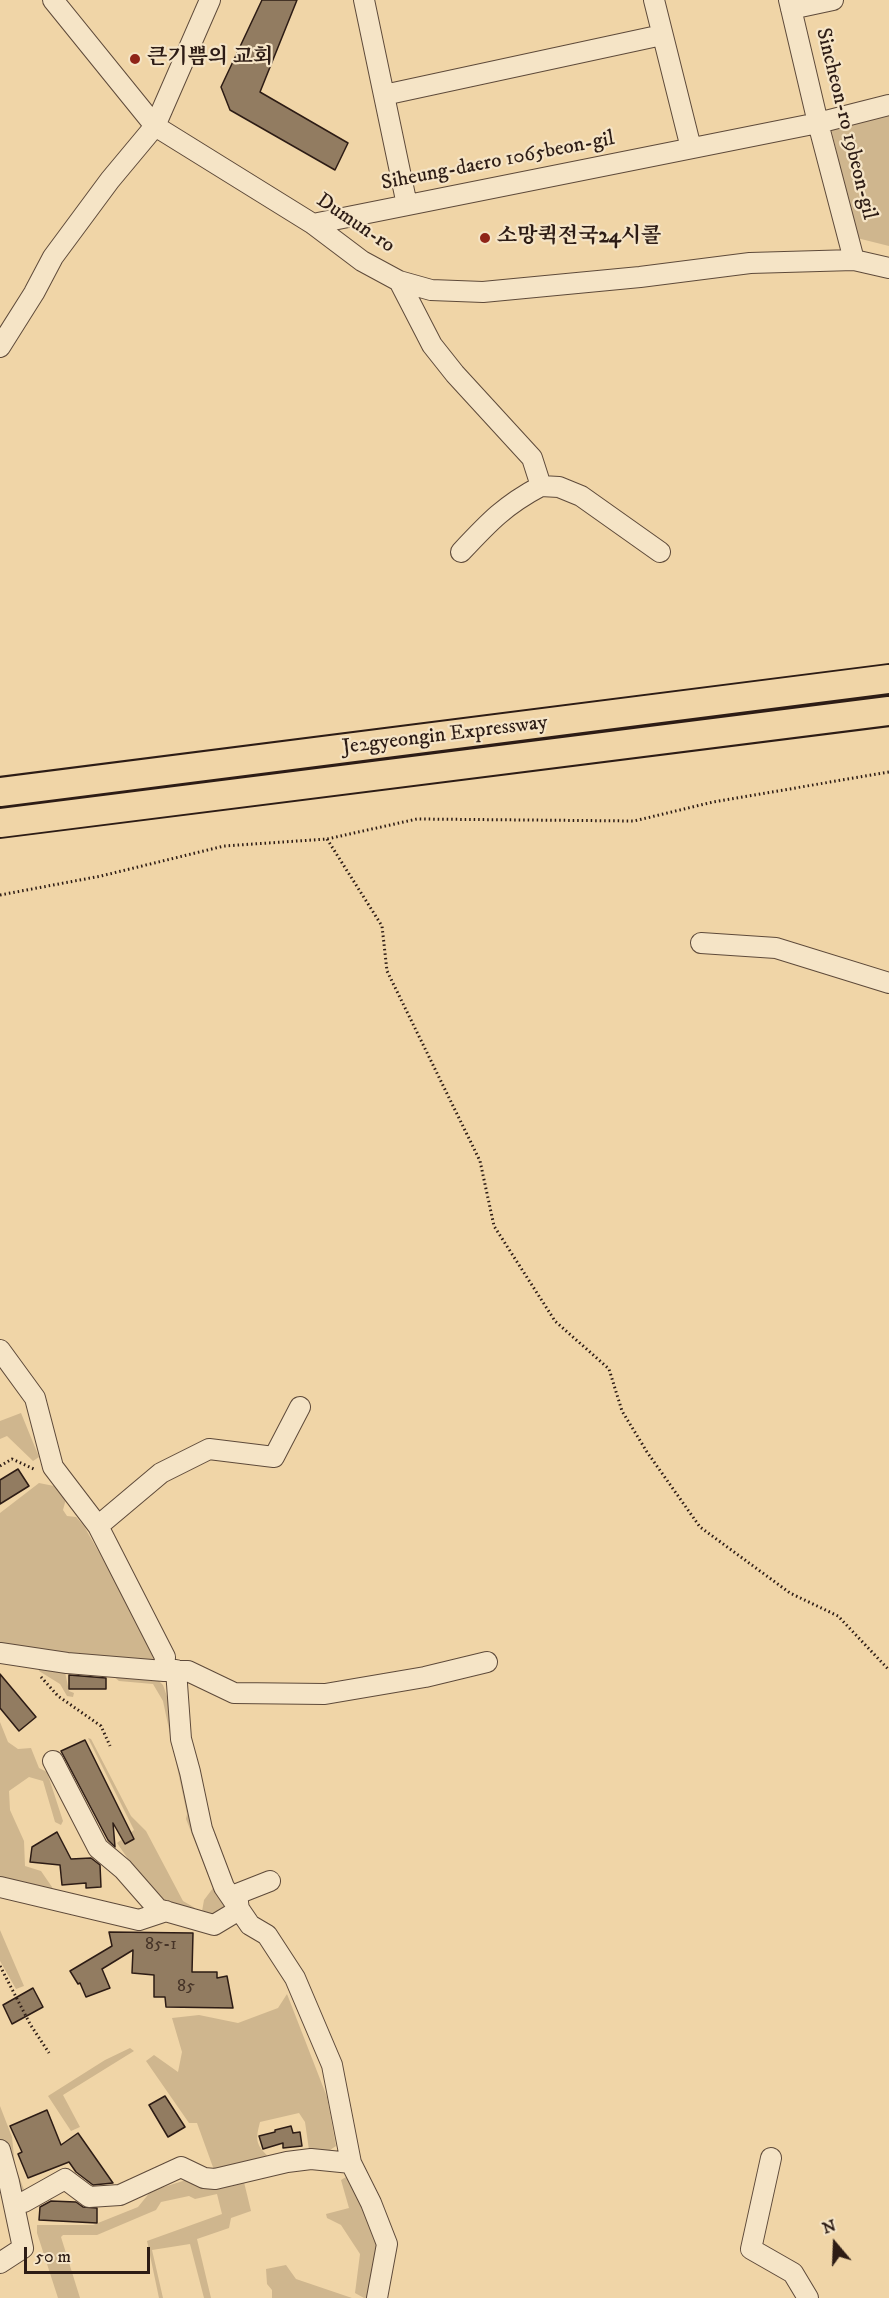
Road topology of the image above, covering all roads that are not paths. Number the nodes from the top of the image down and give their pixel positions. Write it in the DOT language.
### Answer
graph roads {
  1 [pos="53,0"];
  2 [pos="210,0"];
  3 [pos="364,0"];
  4 [pos="654,0"];
  5 [pos="833,0"];
  6 [pos="790,5"];
  7 [pos="662,35"];
  8 [pos="384,95"];
  9 [pos="889,105"];
  10 [pos="818,123"];
  11 [pos="155,126"];
  12 [pos="691,148"];
  13 [pos="407,205"];
  14 [pos="313,224"];
  15 [pos="854,260"];
  16 [pos="889,268"];
  17 [pos="399,281"];
  18 [pos="0,347"];
  19 [pos="542,486"];
  20 [pos="461,552"];
  21 [pos="660,552"];
  22 [pos="889,679"];
  23 [pos="889,711"];
  24 [pos="102,780"];
  25 [pos="0,783"];
  26 [pos="0,792"];
  27 [pos="0,823"];
  28 [pos="701,943"];
  29 [pos="889,983"];
  30 [pos="0,1350"];
  31 [pos="300,1407"];
  32 [pos="98,1526"];
  33 [pos="0,1653"];
  34 [pos="487,1662"];
  35 [pos="170,1671"];
  36 [pos="53,1761"];
  37 [pos="270,1881"];
  38 [pos="0,1887"];
  39 [pos="238,1910"];
  40 [pos="166,1911"];
  41 [pos="0,2150"];
  42 [pos="771,2158"];
  43 [pos="351,2163"];
  44 [pos="14,2205"];
  45 [pos="0,2262"];
  46 [pos="377,2298"];
  47 [pos="808,2298"];
  1 -- 11 [label="street, Dumun-ro"];
  2 -- 11 [label="street"];
  3 -- 8 [label="street"];
  4 -- 7 [label="street"];
  5 -- 6 [label="street"];
  6 -- 10 [label="street, Sincheon-ro 19beon-gil"];
  7 -- 8 [label="street"];
  7 -- 12 [label="street"];
  8 -- 13 [label="street"];
  9 -- 10 [label="street, Siheung-daero 1065beon-gil"];
  10 -- 12 [label="street, Siheung-daero 1065beon-gil"];
  10 -- 15 [label="street, Sincheon-ro 19beon-gil"];
  11 -- 14 [label="street, Dumun-ro"];
  11 -- 18 [label="street"];
  12 -- 13 [label="street, Siheung-daero 1065beon-gil"];
  13 -- 14 [label="street, Siheung-daero 1065beon-gil"];
  14 -- 17 [label="street, Dumun-ro"];
  15 -- 16 [label="street, Dumun-ro"];
  15 -- 17 [label="street, Dumun-ro"];
  17 -- 19 [label="street"];
  19 -- 20 [label="street"];
  19 -- 21 [label="street"];
  22 -- 24 [label="highway, Je2gyeongin Expressway"];
  23 -- 27 [label="highway, Je2gyeongin Expressway"];
  24 -- 25 [label="highway"];
  24 -- 26 [label="highway, Je2gyeongin Expressway"];
  28 -- 29 [label="street"];
  30 -- 32 [label="street"];
  31 -- 32 [label="street"];
  32 -- 35 [label="street"];
  33 -- 35 [label="street"];
  34 -- 35 [label="street"];
  35 -- 39 [label="street"];
  36 -- 40 [label="street"];
  37 -- 39 [label="street"];
  38 -- 40 [label="street"];
  39 -- 40 [label="street"];
  39 -- 43 [label="street"];
  41 -- 44 [label="street"];
  42 -- 47 [label="street"];
  43 -- 44 [label="street"];
  43 -- 46 [label="street"];
  44 -- 45 [label="street"];
}
